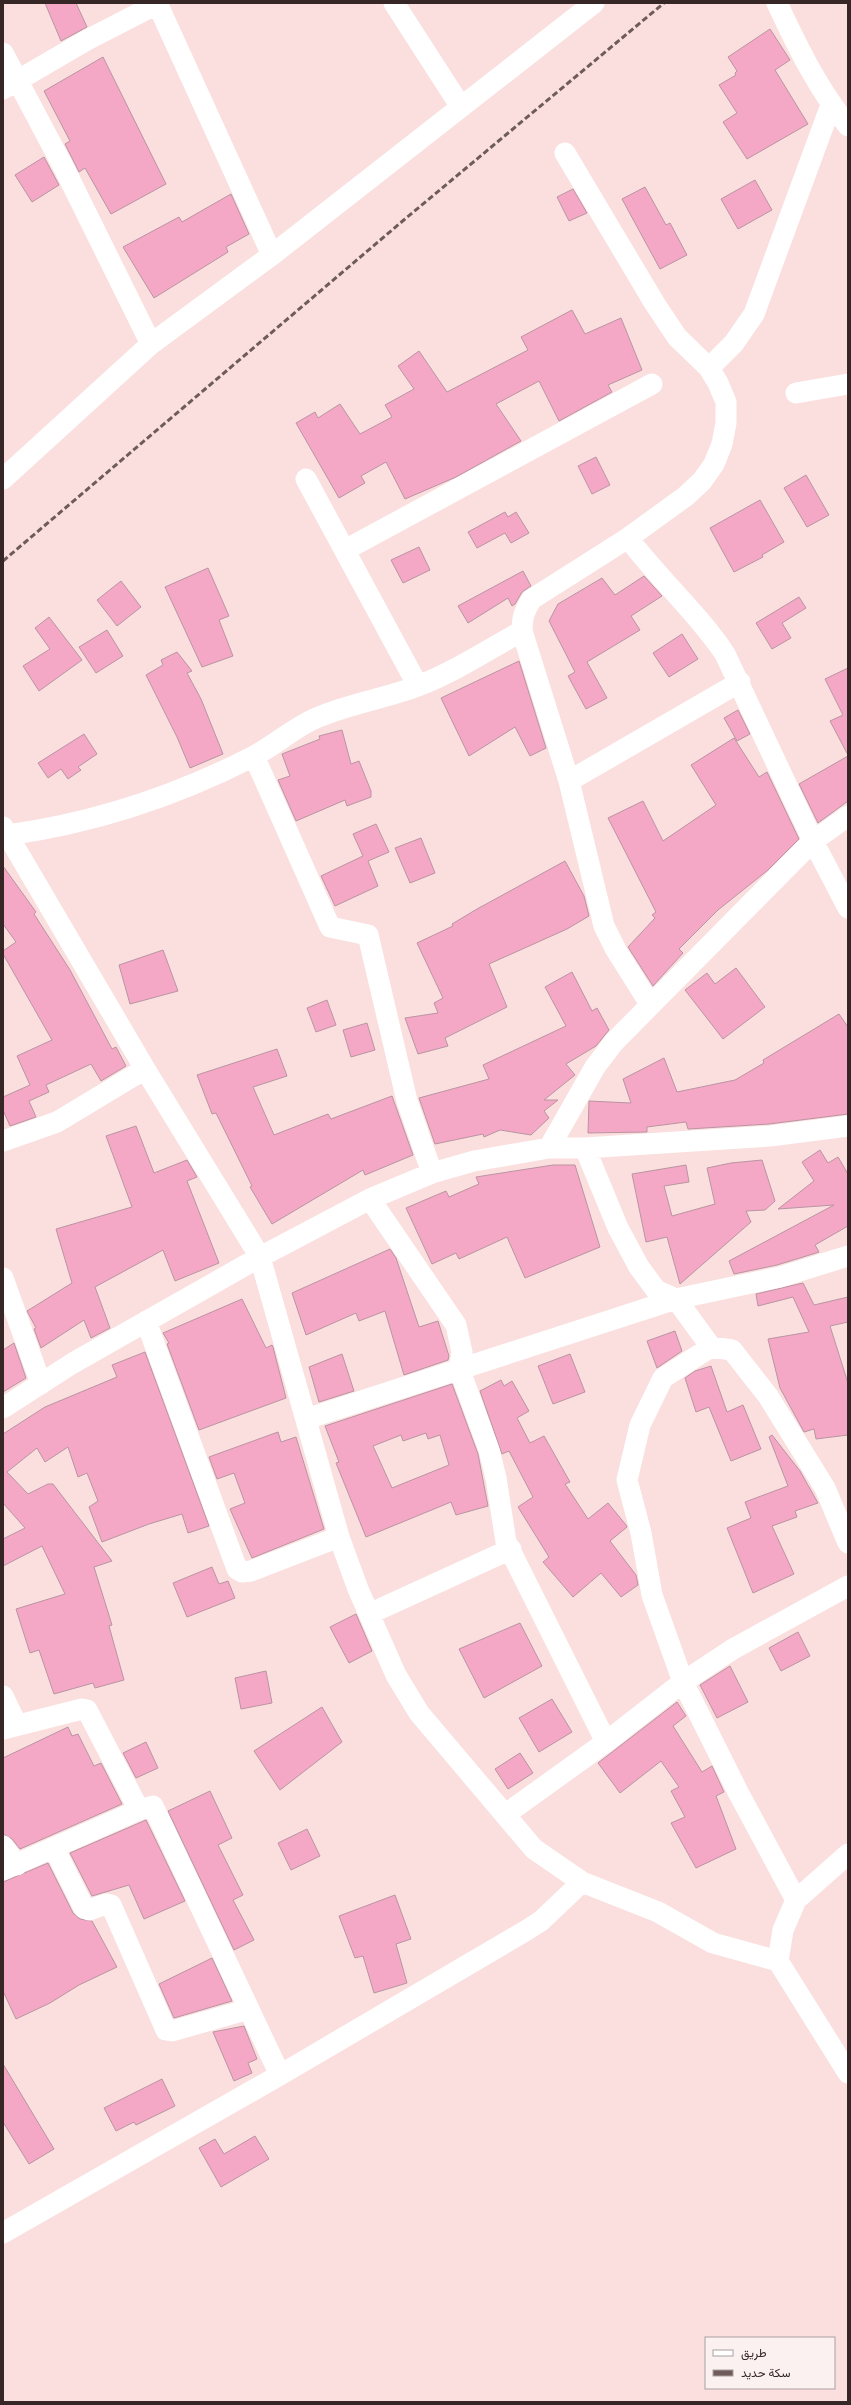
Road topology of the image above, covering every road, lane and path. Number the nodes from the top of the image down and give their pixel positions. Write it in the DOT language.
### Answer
graph roads {
  1 [pos="394,3"];
  2 [pos="594,3"];
  3 [pos="777,3"];
  4 [pos="157,4"];
  5 [pos="3,53"];
  6 [pos="10,84"];
  7 [pos="831,105"];
  8 [pos="461,107"];
  9 [pos="848,126"];
  10 [pos="564,153"];
  11 [pos="272,255"];
  12 [pos="151,344"];
  13 [pos="709,368"];
  14 [pos="652,384"];
  15 [pos="848,384"];
  16 [pos="796,393"];
  17 [pos="3,479"];
  18 [pos="306,479"];
  19 [pos="628,538"];
  20 [pos="345,550"];
  21 [pos="522,631"];
  22 [pos="740,682"];
  23 [pos="418,686"];
  24 [pos="254,756"];
  25 [pos="569,781"];
  26 [pos="848,816"];
  27 [pos="5,834"];
  28 [pos="813,841"];
  29 [pos="848,908"];
  30 [pos="650,1004"];
  31 [pos="145,1069"];
  32 [pos="848,1126"];
  33 [pos="3,1142"];
  34 [pos="549,1148"];
  35 [pos="585,1148"];
  36 [pos="432,1173"];
  37 [pos="370,1199"];
  38 [pos="260,1256"];
  39 [pos="848,1256"];
  40 [pos="3,1278"];
  41 [pos="676,1299"];
  42 [pos="146,1321"];
  43 [pos="711,1347"];
  44 [pos="459,1368"];
  45 [pos="41,1384"];
  46 [pos="3,1408"];
  47 [pos="306,1419"];
  48 [pos="339,1537"];
  49 [pos="848,1543"];
  50 [pos="511,1549"];
  51 [pos="848,1586"];
  52 [pos="369,1614"];
  53 [pos="683,1682"];
  54 [pos="3,1696"];
  55 [pos="10,1727"];
  56 [pos="606,1742"];
  57 [pos="139,1810"];
  58 [pos="506,1814"];
  59 [pos="3,1846"];
  60 [pos="54,1848"];
  61 [pos="848,1854"];
  62 [pos="10,1868"];
  63 [pos="582,1882"];
  64 [pos="796,1900"];
  65 [pos="778,1961"];
  66 [pos="250,2009"];
  67 [pos="848,2073"];
  68 [pos="280,2075"];
  69 [pos="3,2233"];
  1 -- 8 [label="street"];
  2 -- 8 [label="street"];
  3 -- 7 [label="street"];
  4 -- 6 [label="street"];
  4 -- 11 [label="street"];
  5 -- 6 [label="street"];
  6 -- 12 [label="street"];
  7 -- 9 [label="street"];
  7 -- 13 [label="street"];
  8 -- 11 [label="street"];
  10 -- 13 [label="street"];
  11 -- 12 [label="street"];
  12 -- 17 [label="street"];
  13 -- 19 [label="street"];
  14 -- 20 [label="street"];
  15 -- 16 [label="street"];
  18 -- 20 [label="street"];
  19 -- 21 [label="street"];
  19 -- 22 [label="street"];
  20 -- 23 [label="street"];
  21 -- 23 [label="street"];
  21 -- 25 [label="street"];
  22 -- 25 [label="street"];
  22 -- 28 [label="street"];
  23 -- 24 [label="street"];
  24 -- 27 [label="street"];
  24 -- 36 [label="street"];
  25 -- 30 [label="street"];
  26 -- 28 [label="street"];
  27 -- 31 [label="street"];
  28 -- 29 [label="street"];
  28 -- 30 [label="street"];
  30 -- 34 [label="street"];
  31 -- 33 [label="street"];
  31 -- 38 [label="street"];
  32 -- 35 [label="street"];
  34 -- 35 [label="street"];
  34 -- 36 [label="street"];
  35 -- 41 [label="street"];
  36 -- 37 [label="street"];
  37 -- 38 [label="street"];
  37 -- 44 [label="street"];
  38 -- 42 [label="street"];
  38 -- 47 [label="street"];
  39 -- 41 [label="street"];
  40 -- 45 [label="street"];
  41 -- 43 [label="street"];
  41 -- 44 [label="street"];
  42 -- 45 [label="street"];
  42 -- 48 [label="street"];
  43 -- 49 [label="street"];
  43 -- 53 [label="street"];
  44 -- 47 [label="street"];
  44 -- 50 [label="street"];
  45 -- 46 [label="street"];
  47 -- 48 [label="street"];
  48 -- 52 [label="street"];
  50 -- 52 [label="street"];
  50 -- 56 [label="street"];
  51 -- 53 [label="street"];
  52 -- 58 [label="street"];
  53 -- 56 [label="street"];
  53 -- 64 [label="street"];
  54 -- 55 [label="street"];
  55 -- 57 [label="street"];
  56 -- 58 [label="street"];
  57 -- 60 [label="street"];
  57 -- 66 [label="street"];
  58 -- 63 [label="street"];
  59 -- 62 [label="street"];
  60 -- 62 [label="street"];
  60 -- 66 [label="street"];
  61 -- 64 [label="street"];
  63 -- 65 [label="street"];
  63 -- 68 [label="street"];
  64 -- 65 [label="street"];
  65 -- 67 [label="street"];
  66 -- 68 [label="street"];
  68 -- 69 [label="street"];
}
